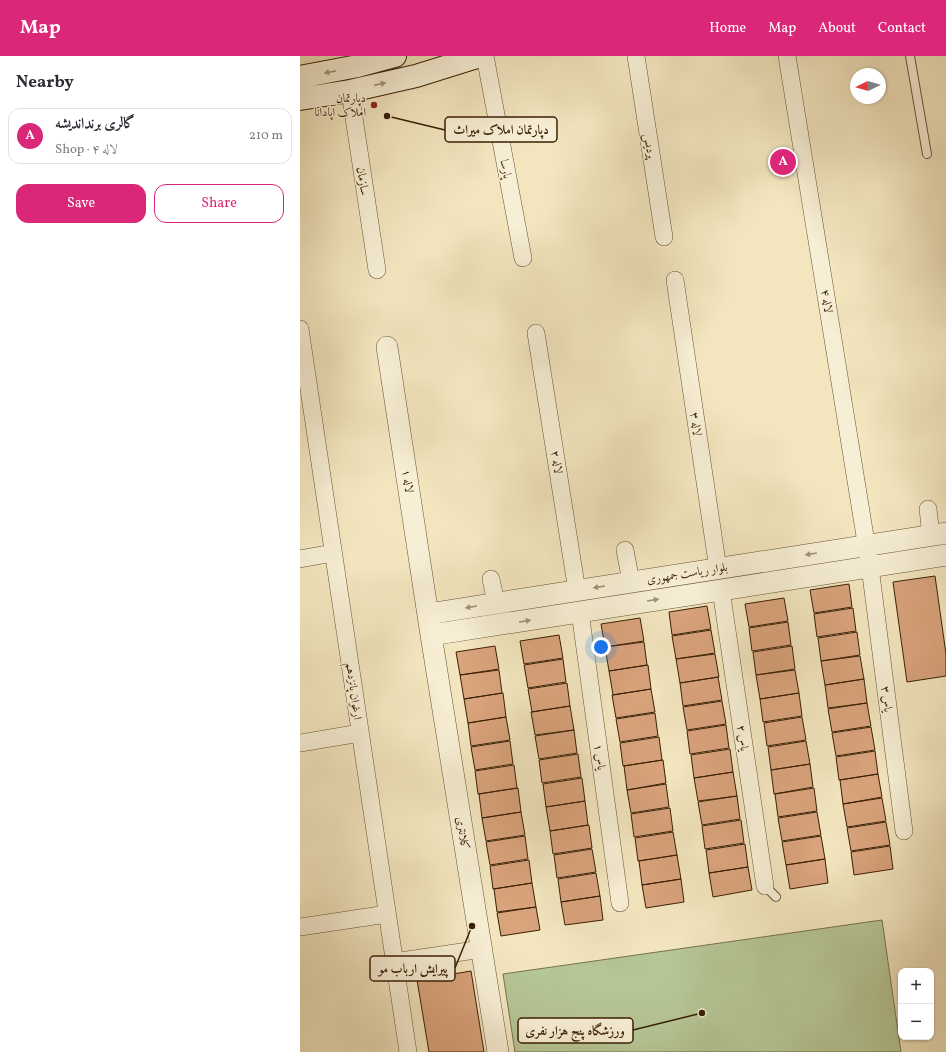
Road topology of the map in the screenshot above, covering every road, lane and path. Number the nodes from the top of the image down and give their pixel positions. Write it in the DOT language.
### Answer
graph roads {
  1 [pos="395,56"];
  2 [pos="480,56"];
  3 [pos="485,56"];
  4 [pos="636,56"];
  5 [pos="787,56"];
  6 [pos="910,56"];
  7 [pos="300,78"];
  8 [pos="350,91"];
  9 [pos="300,99"];
  10 [pos="927,154"];
  11 [pos="664,237"];
  12 [pos="523,258"];
  13 [pos="377,270"];
  14 [pos="675,280"];
  15 [pos="300,330"];
  16 [pos="536,334"];
  17 [pos="387,347"];
  18 [pos="303,375"];
  19 [pos="928,509"];
  20 [pos="938,534"];
  21 [pos="899,540"];
  22 [pos="866,546"];
  23 [pos="844,549"];
  24 [pos="625,550"];
  25 [pos="333,553"];
  26 [pos="946,555"];
  27 [pos="300,559"];
  28 [pos="901,562"];
  29 [pos="870,566"];
  30 [pos="718,569"];
  31 [pos="848,570"];
  32 [pos="491,579"];
  33 [pos="631,582"];
  34 [pos="721,590"];
  35 [pos="577,591"];
  36 [pos="496,603"];
  37 [pos="580,612"];
  38 [pos="428,614"];
  39 [pos="431,635"];
  40 [pos="360,733"];
  41 [pos="300,743"];
  42 [pos="904,831"];
  43 [pos="770,892"];
  44 [pos="620,903"];
  45 [pos="387,914"];
  46 [pos="300,927"];
  47 [pos="482,949"];
  48 [pos="394,962"];
  49 [pos="408,1052"];
  50 [pos="498,1052"];
  1 -- 7 [label="main road, one-way"];
  8 -- 2 [label="main road, one-way"];
  3 -- 12 [label="street, پارسا"];
  4 -- 11 [label="street, پردیس"];
  5 -- 22 [label="street, لاله ۴"];
  6 -- 10 [label="lane"];
  8 -- 9 [label="main road"];
  8 -- 13 [label="street, سازمان"];
  14 -- 30 [label="street, لاله ۳"];
  15 -- 18 [label="street, ارغوان پانزدهم"];
  16 -- 35 [label="street, لاله ۲"];
  17 -- 38 [label="street, لاله ۱"];
  18 -- 25 [label="street, ارغوان پانزدهم"];
  19 -- 20 [label="street"];
  20 -- 21 [label="street, بلوار ریاست جمهوری"];
  21 -- 22 [label="street, بلوار ریاست جمهوری"];
  21 -- 28 [label="street"];
  22 -- 23 [label="street, بلوار ریاست جمهوری"];
  22 -- 29 [label="street, لاله ۴"];
  23 -- 30 [label="street, بلوار ریاست جمهوری, one-way"];
  23 -- 31 [label="street"];
  24 -- 33 [label="street"];
  25 -- 27 [label="street"];
  25 -- 40 [label="street, ارغوان پانزدهم"];
  26 -- 28 [label="street, بلوار ریاست جمهوری"];
  28 -- 29 [label="street, بلوار ریاست جمهوری"];
  29 -- 31 [label="street, بلوار ریاست جمهوری"];
  29 -- 42 [label="street, یاس ۳"];
  30 -- 33 [label="street, بلوار ریاست جمهوری"];
  31 -- 34 [label="street, بلوار ریاست جمهوری"];
  32 -- 36 [label="street"];
  33 -- 35 [label="street, بلوار ریاست جمهوری, one-way"];
  37 -- 34 [label="street, بلوار ریاست جمهوری, one-way"];
  34 -- 43 [label="street, یاس ۲"];
  35 -- 36 [label="street, بلوار ریاست جمهوری"];
  36 -- 38 [label="street, بلوار ریاست جمهوری, one-way"];
  39 -- 37 [label="street, بلوار ریاست جمهوری, one-way"];
  37 -- 44 [label="street, یاس ۱"];
  38 -- 39 [label="street, کلانتری"];
  39 -- 47 [label="street, کلانتری"];
  40 -- 41 [label="street"];
  40 -- 45 [label="street, ارغوان پانزدهم"];
  45 -- 46 [label="street"];
  45 -- 48 [label="street, ارغوان پانزدهم"];
  47 -- 48 [label="street"];
  47 -- 50 [label="street, کلانتری"];
  48 -- 49 [label="street, ارغوان پانزدهم"];
}
